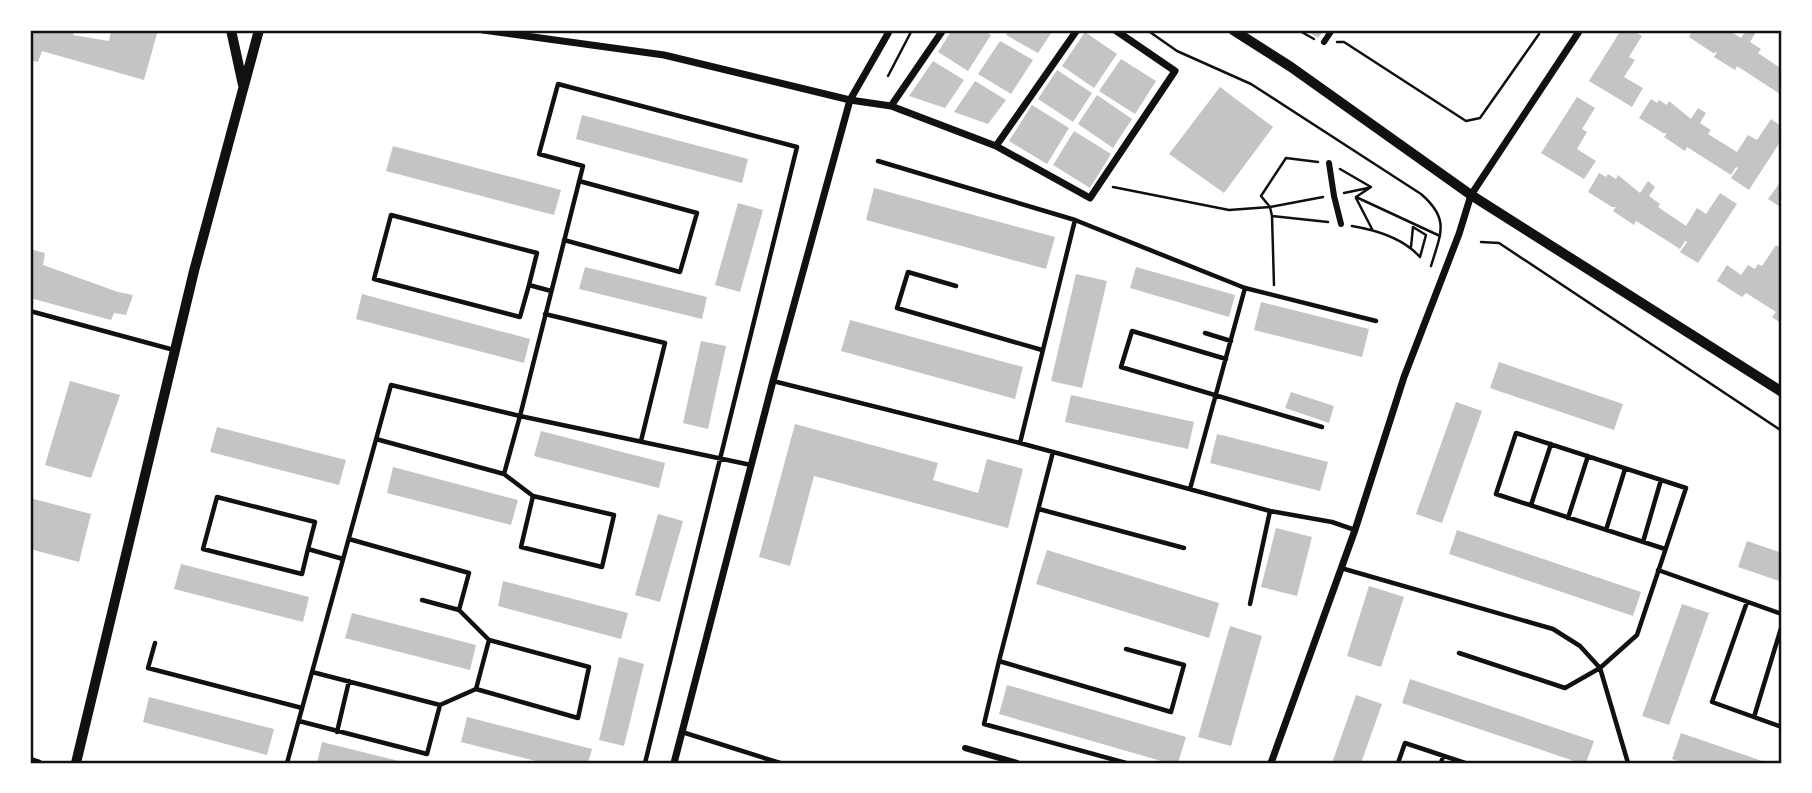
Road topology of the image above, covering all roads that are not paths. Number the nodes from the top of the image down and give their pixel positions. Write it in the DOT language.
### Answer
graph roads {
  1 [pos="231,30"];
  2 [pos="259,30"];
  3 [pos="483,30"];
  4 [pos="890,30"];
  5 [pos="943,30"];
  6 [pos="1077,30"];
  7 [pos="1115,30"];
  8 [pos="1233,30"];
  9 [pos="1332,30"];
  10 [pos="1580,30"];
  11 [pos="1324,42"];
  12 [pos="244,90"];
  13 [pos="850,100"];
  14 [pos="891,107"];
  15 [pos="996,146"];
  16 [pos="878,161"];
  17 [pos="1329,163"];
  18 [pos="579,181"];
  19 [pos="1471,195"];
  20 [pos="1075,220"];
  21 [pos="1341,223"];
  22 [pos="564,240"];
  23 [pos="529,285"];
  24 [pos="956,286"];
  25 [pos="1245,288"];
  26 [pos="551,291"];
  27 [pos="30,311"];
  28 [pos="545,314"];
  29 [pos="1376,321"];
  30 [pos="1205,333"];
  31 [pos="1231,341"];
  32 [pos="175,350"];
  33 [pos="1042,350"];
  34 [pos="1226,359"];
  35 [pos="772,382"];
  36 [pos="1782,392"];
  37 [pos="1216,394"];
  38 [pos="520,416"];
  39 [pos="1322,427"];
  40 [pos="376,439"];
  41 [pos="641,441"];
  42 [pos="1020,443"];
  43 [pos="1550,444"];
  44 [pos="1053,452"];
  45 [pos="1588,456"];
  46 [pos="721,460"];
  47 [pos="751,465"];
  48 [pos="1625,469"];
  49 [pos="504,474"];
  50 [pos="1661,480"];
  51 [pos="1190,489"];
  52 [pos="533,496"];
  53 [pos="1531,505"];
  54 [pos="1039,509"];
  55 [pos="1270,510"];
  56 [pos="1569,518"];
  57 [pos="1355,530"];
  58 [pos="1606,530"];
  59 [pos="349,538"];
  60 [pos="1643,542"];
  61 [pos="1184,548"];
  62 [pos="308,549"];
  63 [pos="1665,549"];
  64 [pos="343,559"];
  65 [pos="1341,568"];
  66 [pos="1658,570"];
  67 [pos="422,600"];
  68 [pos="1747,602"];
  69 [pos="1250,604"];
  70 [pos="459,610"];
  71 [pos="1782,614"];
  72 [pos="1782,625"];
  73 [pos="489,640"];
  74 [pos="155,643"];
  75 [pos="1126,649"];
  76 [pos="1459,653"];
  77 [pos="999,662"];
  78 [pos="1600,668"];
  79 [pos="312,672"];
  80 [pos="349,681"];
  81 [pos="477,690"];
  82 [pos="440,705"];
  83 [pos="302,708"];
  84 [pos="1754,717"];
  85 [pos="299,721"];
  86 [pos="1782,727"];
  87 [pos="337,732"];
  88 [pos="681,732"];
  89 [pos="965,748"];
  90 [pos="1443,756"];
  91 [pos="30,760"];
  92 [pos="772,762"];
  93 [pos="38,763"];
  94 [pos="76,763"];
  95 [pos="287,763"];
  96 [pos="645,763"];
  97 [pos="674,763"];
  98 [pos="780,763"];
  99 [pos="1017,763"];
  100 [pos="1126,763"];
  101 [pos="1270,763"];
  102 [pos="1398,763"];
  103 [pos="1441,763"];
  104 [pos="1465,763"];
  105 [pos="1628,763"];
  1 -- 12 [label="main road"];
  2 -- 12 [label="main road"];
  3 -- 13 [label="street"];
  4 -- 13 [label="street"];
  5 -- 14 [label="street"];
  6 -- 15 [label="street"];
  7 -- 15 [label="street"];
  8 -- 19 [label="main road"];
  9 -- 11 [label="street"];
  10 -- 19 [label="street"];
  12 -- 32 [label="main road"];
  13 -- 14 [label="street"];
  13 -- 35 [label="street"];
  14 -- 15 [label="street"];
  16 -- 20 [label="lane"];
  17 -- 21 [label="street"];
  18 -- 22 [label="lane"];
  18 -- 22 [label="lane"];
  18 -- 46 [label="lane"];
  19 -- 36 [label="main road"];
  19 -- 57 [label="street"];
  20 -- 25 [label="lane"];
  20 -- 33 [label="lane"];
  22 -- 26 [label="lane"];
  23 -- 23 [label="lane"];
  23 -- 26 [label="lane"];
  24 -- 33 [label="lane"];
  25 -- 29 [label="lane"];
  25 -- 31 [label="lane"];
  26 -- 28 [label="lane"];
  27 -- 32 [label="lane"];
  28 -- 38 [label="lane"];
  28 -- 41 [label="lane"];
  30 -- 31 [label="lane"];
  31 -- 34 [label="lane"];
  32 -- 94 [label="main road"];
  33 -- 42 [label="lane"];
  34 -- 37 [label="lane"];
  34 -- 37 [label="lane"];
  35 -- 42 [label="lane"];
  35 -- 47 [label="street"];
  37 -- 39 [label="lane"];
  37 -- 51 [label="lane"];
  38 -- 40 [label="lane"];
  38 -- 41 [label="lane"];
  38 -- 49 [label="lane"];
  40 -- 49 [label="lane"];
  40 -- 59 [label="lane"];
  41 -- 46 [label="lane"];
  42 -- 44 [label="lane"];
  43 -- 45 [label="lane"];
  43 -- 53 [label="lane"];
  43 -- 53 [label="lane"];
  44 -- 51 [label="lane"];
  44 -- 54 [label="lane"];
  45 -- 48 [label="lane"];
  45 -- 56 [label="lane"];
  46 -- 47 [label="lane"];
  46 -- 96 [label="lane"];
  47 -- 88 [label="street"];
  48 -- 50 [label="lane"];
  48 -- 58 [label="lane"];
  49 -- 52 [label="lane"];
  50 -- 60 [label="lane"];
  50 -- 63 [label="lane"];
  51 -- 55 [label="lane"];
  52 -- 52 [label="lane"];
  53 -- 56 [label="lane"];
  54 -- 61 [label="lane"];
  54 -- 77 [label="lane"];
  55 -- 57 [label="lane"];
  55 -- 69 [label="lane"];
  56 -- 58 [label="lane"];
  57 -- 65 [label="street"];
  58 -- 60 [label="lane"];
  59 -- 64 [label="lane"];
  59 -- 70 [label="lane"];
  60 -- 63 [label="lane"];
  62 -- 62 [label="lane"];
  62 -- 64 [label="lane"];
  63 -- 66 [label="lane"];
  64 -- 79 [label="lane"];
  65 -- 78 [label="lane"];
  65 -- 101 [label="street"];
  66 -- 68 [label="lane"];
  66 -- 78 [label="lane"];
  67 -- 70 [label="lane"];
  68 -- 71 [label="lane"];
  68 -- 84 [label="lane"];
  70 -- 73 [label="lane"];
  72 -- 84 [label="lane"];
  73 -- 81 [label="lane"];
  73 -- 81 [label="lane"];
  74 -- 83 [label="lane"];
  75 -- 77 [label="lane"];
  76 -- 78 [label="lane"];
  77 -- 100 [label="lane"];
  78 -- 105 [label="lane"];
  79 -- 80 [label="lane"];
  79 -- 83 [label="lane"];
  80 -- 82 [label="lane"];
  80 -- 87 [label="lane"];
  81 -- 82 [label="lane"];
  82 -- 87 [label="lane"];
  83 -- 85 [label="lane"];
  84 -- 86 [label="lane"];
  85 -- 87 [label="lane"];
  85 -- 95 [label="lane"];
  88 -- 92 [label="lane"];
  88 -- 97 [label="street"];
  89 -- 99 [label="street"];
  90 -- 102 [label="lane"];
  90 -- 103 [label="lane"];
  90 -- 104 [label="lane"];
  91 -- 93 [label="street"];
  92 -- 98 [label="lane"];
}
